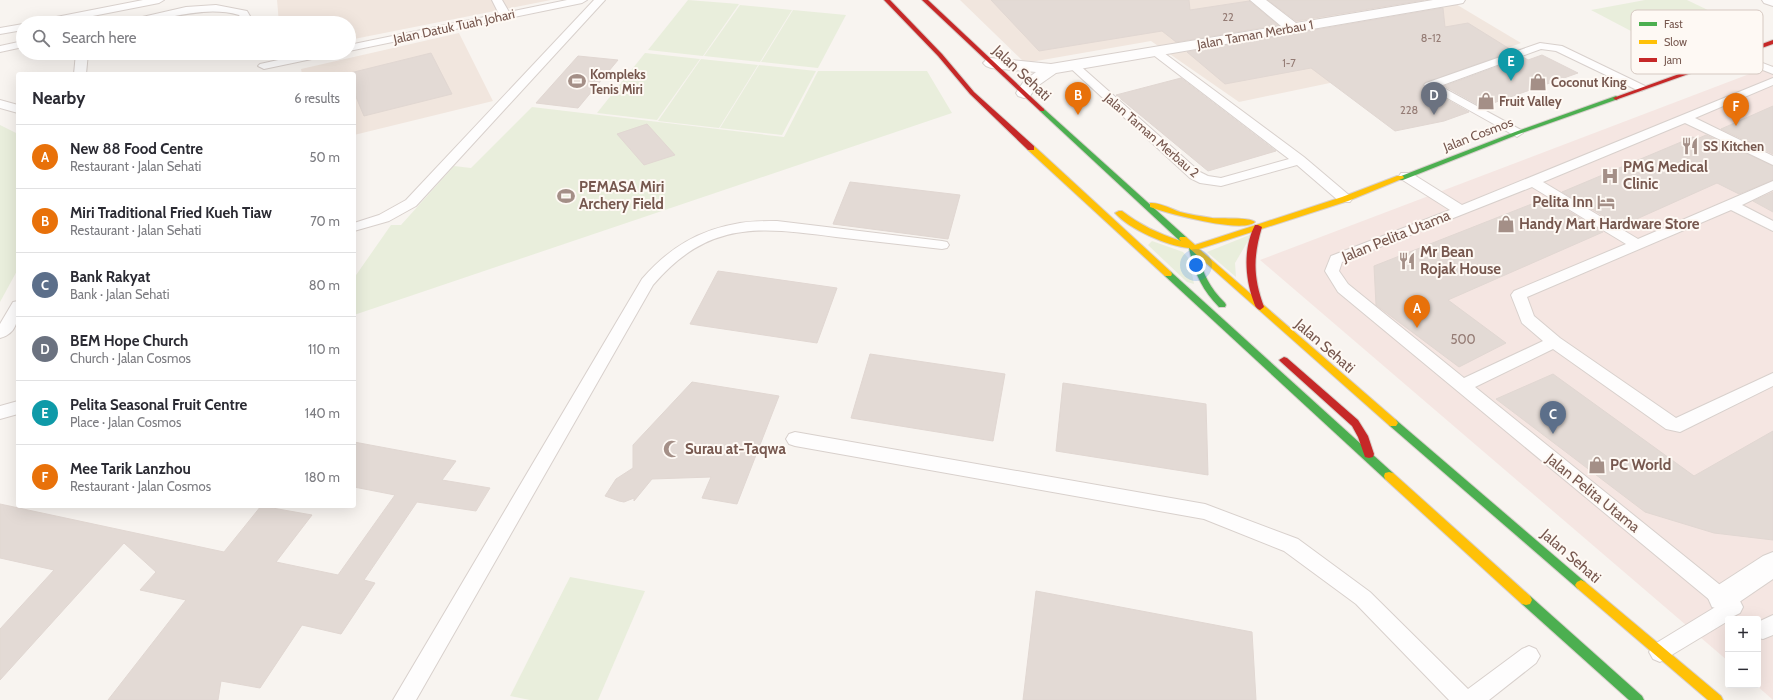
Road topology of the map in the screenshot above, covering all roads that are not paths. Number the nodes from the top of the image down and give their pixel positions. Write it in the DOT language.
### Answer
graph roads {
  1 [pos="159,0"];
  2 [pos="497,0"];
  3 [pos="582,0"];
  4 [pos="600,0"];
  5 [pos="887,0"];
  6 [pos="925,0"];
  7 [pos="1257,0"];
  8 [pos="1458,0"];
  9 [pos="1769,0"];
  10 [pos="1773,2"];
  11 [pos="123,7"];
  12 [pos="505,15"];
  13 [pos="77,16"];
  14 [pos="123,16"];
  15 [pos="164,16"];
  16 [pos="245,16"];
  17 [pos="16,28"];
  18 [pos="1293,28"];
  19 [pos="0,31"];
  20 [pos="1773,42"];
  21 [pos="1763,45"];
  22 [pos="16,46"];
  23 [pos="356,47"];
  24 [pos="0,49"];
  25 [pos="1156,52"];
  26 [pos="81,60"];
  27 [pos="261,60"];
  28 [pos="301,60"];
  29 [pos="991,63"];
  30 [pos="1073,65"];
  31 [pos="1763,68"];
  32 [pos="1051,69"];
  33 [pos="265,70"];
  34 [pos="80,72"];
  35 [pos="1773,72"];
  36 [pos="1680,74"];
  37 [pos="1773,81"];
  38 [pos="1641,88"];
  39 [pos="972,93"];
  40 [pos="1024,93"];
  41 [pos="0,104"];
  42 [pos="1001,107"];
  43 [pos="16,108"];
  44 [pos="1685,118"];
  45 [pos="1517,133"];
  46 [pos="1299,160"];
  47 [pos="1773,161"];
  48 [pos="1406,176"];
  49 [pos="1533,182"];
  50 [pos="1773,185"];
  51 [pos="1139,198"];
  52 [pos="1345,199"];
  53 [pos="1732,205"];
  54 [pos="1111,206"];
  55 [pos="1460,210"];
  56 [pos="1285,218"];
  57 [pos="356,227"];
  58 [pos="1258,227"];
  59 [pos="1773,227"];
  60 [pos="942,245"];
  61 [pos="1637,246"];
  62 [pos="1193,248"];
  63 [pos="1260,309"];
  64 [pos="16,310"];
  65 [pos="1230,312"];
  66 [pos="0,333"];
  67 [pos="1554,342"];
  68 [pos="1278,354"];
  69 [pos="1773,379"];
  70 [pos="1462,386"];
  71 [pos="16,408"];
  72 [pos="0,413"];
  73 [pos="795,439"];
  74 [pos="1372,461"];
  75 [pos="1773,564"];
  76 [pos="1728,602"];
  77 [pos="1660,652"];
  78 [pos="1529,656"];
  79 [pos="404,700"];
  80 [pos="1464,700"];
  81 [pos="1472,700"];
  82 [pos="1638,700"];
  83 [pos="1717,700"];
  1 -- 11 [label="lane"];
  2 -- 12 [label="lane"];
  3 -- 12 [label="lane, Jalan Datuk Tuah Johari"];
  4 -- 57 [label="lane"];
  5 -- 39 [label="main road"];
  6 -- 29 [label="main road, Jalan Sehati"];
  7 -- 18 [label="street"];
  8 -- 18 [label="street, Jalan Taman Merbau 1"];
  9 -- 10 [label="street"];
  11 -- 13 [label="lane"];
  11 -- 14 [label="lane"];
  12 -- 23 [label="lane, Jalan Datuk Tuah Johari"];
  15 -- 16 [label="lane"];
  17 -- 19 [label="lane"];
  18 -- 25 [label="street, Jalan Taman Merbau 1"];
  20 -- 21 [label="main road, Jalan Cosmos"];
  22 -- 24 [label="lane"];
  25 -- 30 [label="street, Jalan Taman Merbau 1"];
  25 -- 46 [label="lane"];
  26 -- 34 [label="lane"];
  27 -- 33 [label="lane"];
  28 -- 33 [label="lane"];
  29 -- 32 [label="street"];
  29 -- 40 [label="main road, Jalan Sehati"];
  30 -- 32 [label="street, Jalan Taman Merbau 1"];
  30 -- 46 [label="lane, Jalan Taman Merbau 2"];
  31 -- 35 [label="lane"];
  32 -- 40 [label="street"];
  36 -- 38 [label="main road, Jalan Cosmos"];
  37 -- 44 [label="lane, Jalan Pelita Utama"];
  38 -- 45 [label="main road, Jalan Cosmos"];
  38 -- 45 [label="lane"];
  39 -- 42 [label="main road"];
  39 -- 74 [label="main road"];
  40 -- 51 [label="main road, Jalan Sehati"];
  41 -- 43 [label="lane"];
  44 -- 47 [label="lane"];
  44 -- 49 [label="lane, Jalan Pelita Utama"];
  45 -- 48 [label="main road, Jalan Cosmos"];
  46 -- 52 [label="lane"];
  48 -- 52 [label="main road, Jalan Cosmos"];
  48 -- 55 [label="lane"];
  49 -- 55 [label="lane, Jalan Pelita Utama"];
  49 -- 61 [label="lane"];
  50 -- 53 [label="lane"];
  51 -- 56 [label="main road"];
  51 -- 62 [label="main road, Jalan Sehati"];
  52 -- 56 [label="main road, Jalan Cosmos"];
  53 -- 59 [label="lane"];
  53 -- 61 [label="lane"];
  54 -- 62 [label="main road"];
  55 -- 70 [label="lane, Jalan Pelita Utama"];
  56 -- 58 [label="main road, Jalan Cosmos"];
  58 -- 62 [label="main road, Jalan Cosmos"];
  58 -- 63 [label="main road"];
  60 -- 79 [label="lane"];
  61 -- 67 [label="lane"];
  62 -- 63 [label="main road, Jalan Sehati"];
  62 -- 65 [label="main road"];
  63 -- 77 [label="main road, Jalan Sehati"];
  64 -- 66 [label="lane"];
  67 -- 69 [label="lane"];
  67 -- 70 [label="lane"];
  68 -- 74 [label="main road"];
  70 -- 76 [label="lane, Jalan Pelita Utama"];
  71 -- 72 [label="lane"];
  73 -- 80 [label="lane"];
  74 -- 82 [label="main road"];
  75 -- 76 [label="street"];
  76 -- 77 [label="lane"];
  77 -- 83 [label="main road, Jalan Sehati"];
  78 -- 81 [label="lane"];
}
